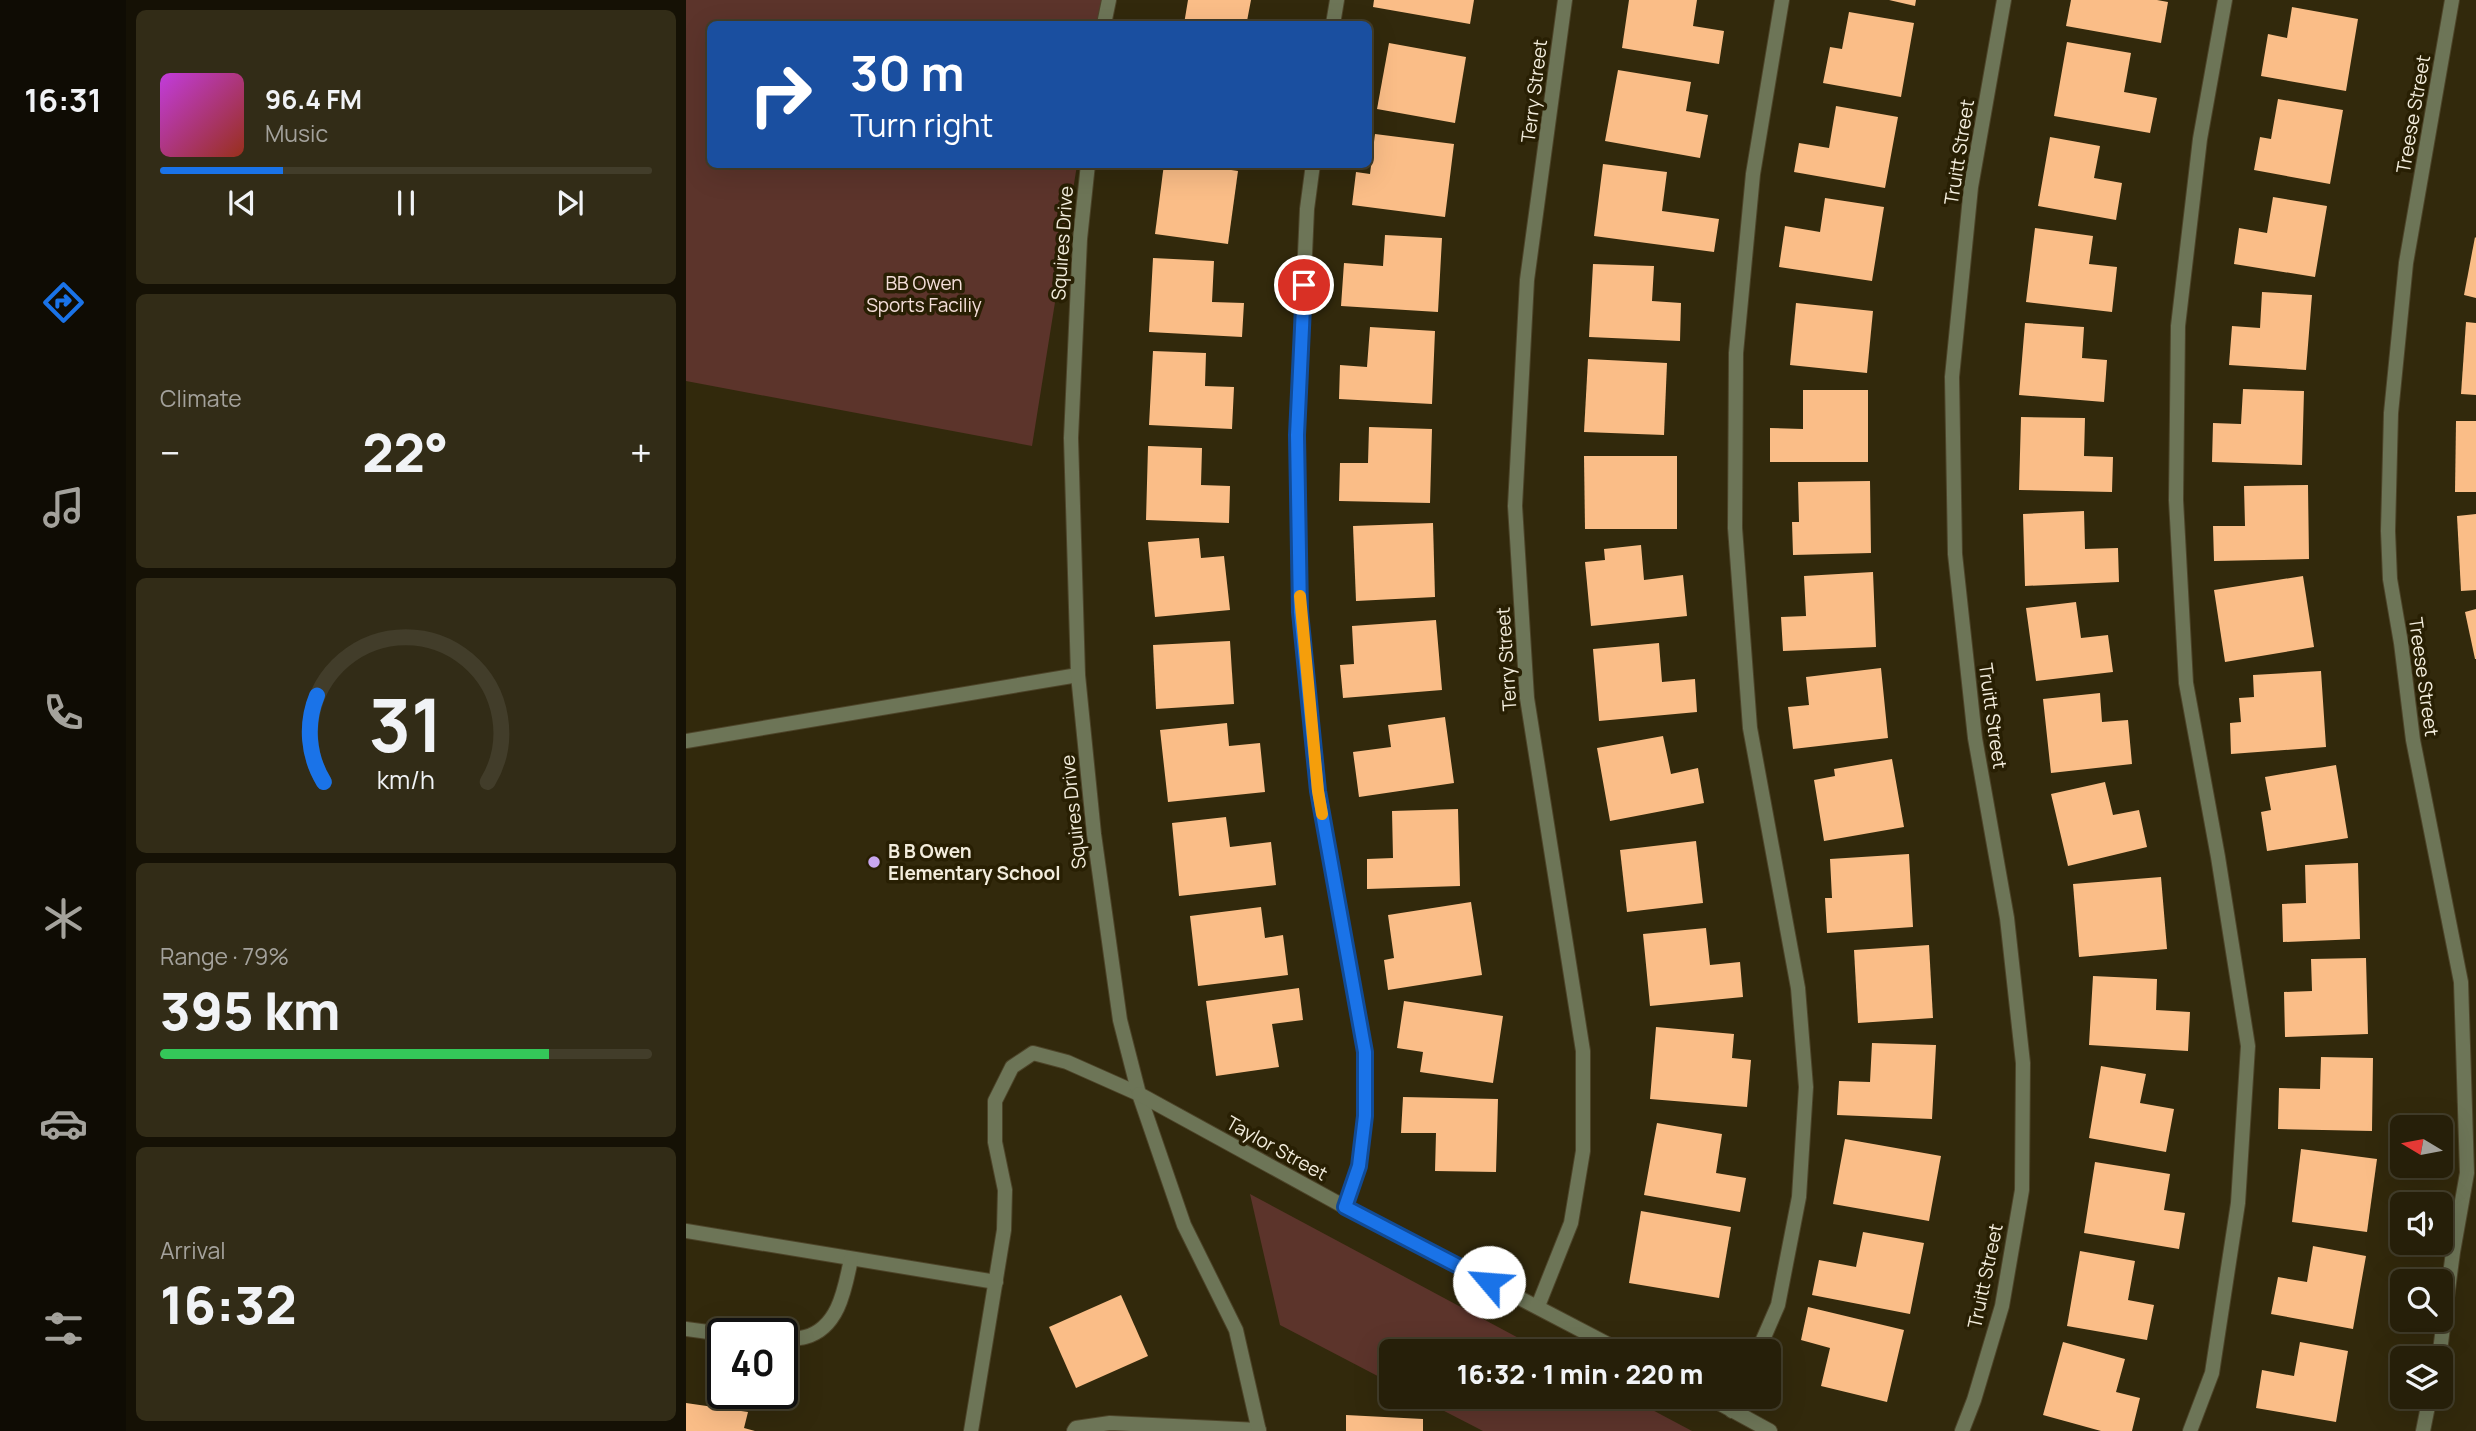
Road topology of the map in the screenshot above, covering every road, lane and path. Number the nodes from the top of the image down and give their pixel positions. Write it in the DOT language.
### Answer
graph roads {
  1 [pos="1109,0"];
  2 [pos="1337,0"];
  3 [pos="1565,0"];
  4 [pos="1782,0"];
  5 [pos="2004,0"];
  6 [pos="2225,0"];
  7 [pos="2452,0"];
  8 [pos="1105,21"];
  9 [pos="1334,21"];
  10 [pos="1088,168"];
  11 [pos="1312,168"];
  12 [pos="1078,675"];
  13 [pos="686,741"];
  14 [pos="1139,1094"];
  15 [pos="1345,1207"];
  16 [pos="686,1231"];
  17 [pos="851,1259"];
  18 [pos="996,1282"];
  19 [pos="1538,1306"];
  20 [pos="686,1329"];
  21 [pos="707,1332"];
  22 [pos="798,1338"];
  23 [pos="1599,1339"];
  24 [pos="1763,1339"];
  25 [pos="2441,1346"];
  26 [pos="1729,1409"];
  27 [pos="2427,1409"];
  28 [pos="1732,1411"];
  29 [pos="1259,1430"];
  30 [pos="971,1431"];
  31 [pos="1074,1431"];
  32 [pos="1770,1431"];
  33 [pos="1962,1431"];
  34 [pos="2190,1431"];
  35 [pos="2423,1431"];
  1 -- 8 [label="street"];
  2 -- 9 [label="street"];
  3 -- 19 [label="street, Terry Street"];
  4 -- 24 [label="street"];
  5 -- 33 [label="street, Truitt Street"];
  6 -- 34 [label="street"];
  7 -- 25 [label="street, Treese Street"];
  10 -- 12 [label="street, Squires Drive"];
  11 -- 15 [label="street"];
  12 -- 13 [label="street"];
  12 -- 14 [label="street, Squires Drive"];
  14 -- 15 [label="street, Taylor Street"];
  14 -- 18 [label="street, Taylor Street"];
  14 -- 29 [label="street, Squires Drive"];
  15 -- 19 [label="street, Taylor Street"];
  16 -- 17 [label="street"];
  17 -- 18 [label="street"];
  17 -- 22 [label="street"];
  18 -- 30 [label="street"];
  19 -- 23 [label="street, Taylor Street"];
  20 -- 21 [label="street"];
  26 -- 28 [label="street"];
  27 -- 35 [label="street"];
  28 -- 32 [label="street"];
  29 -- 31 [label="street"];
}
